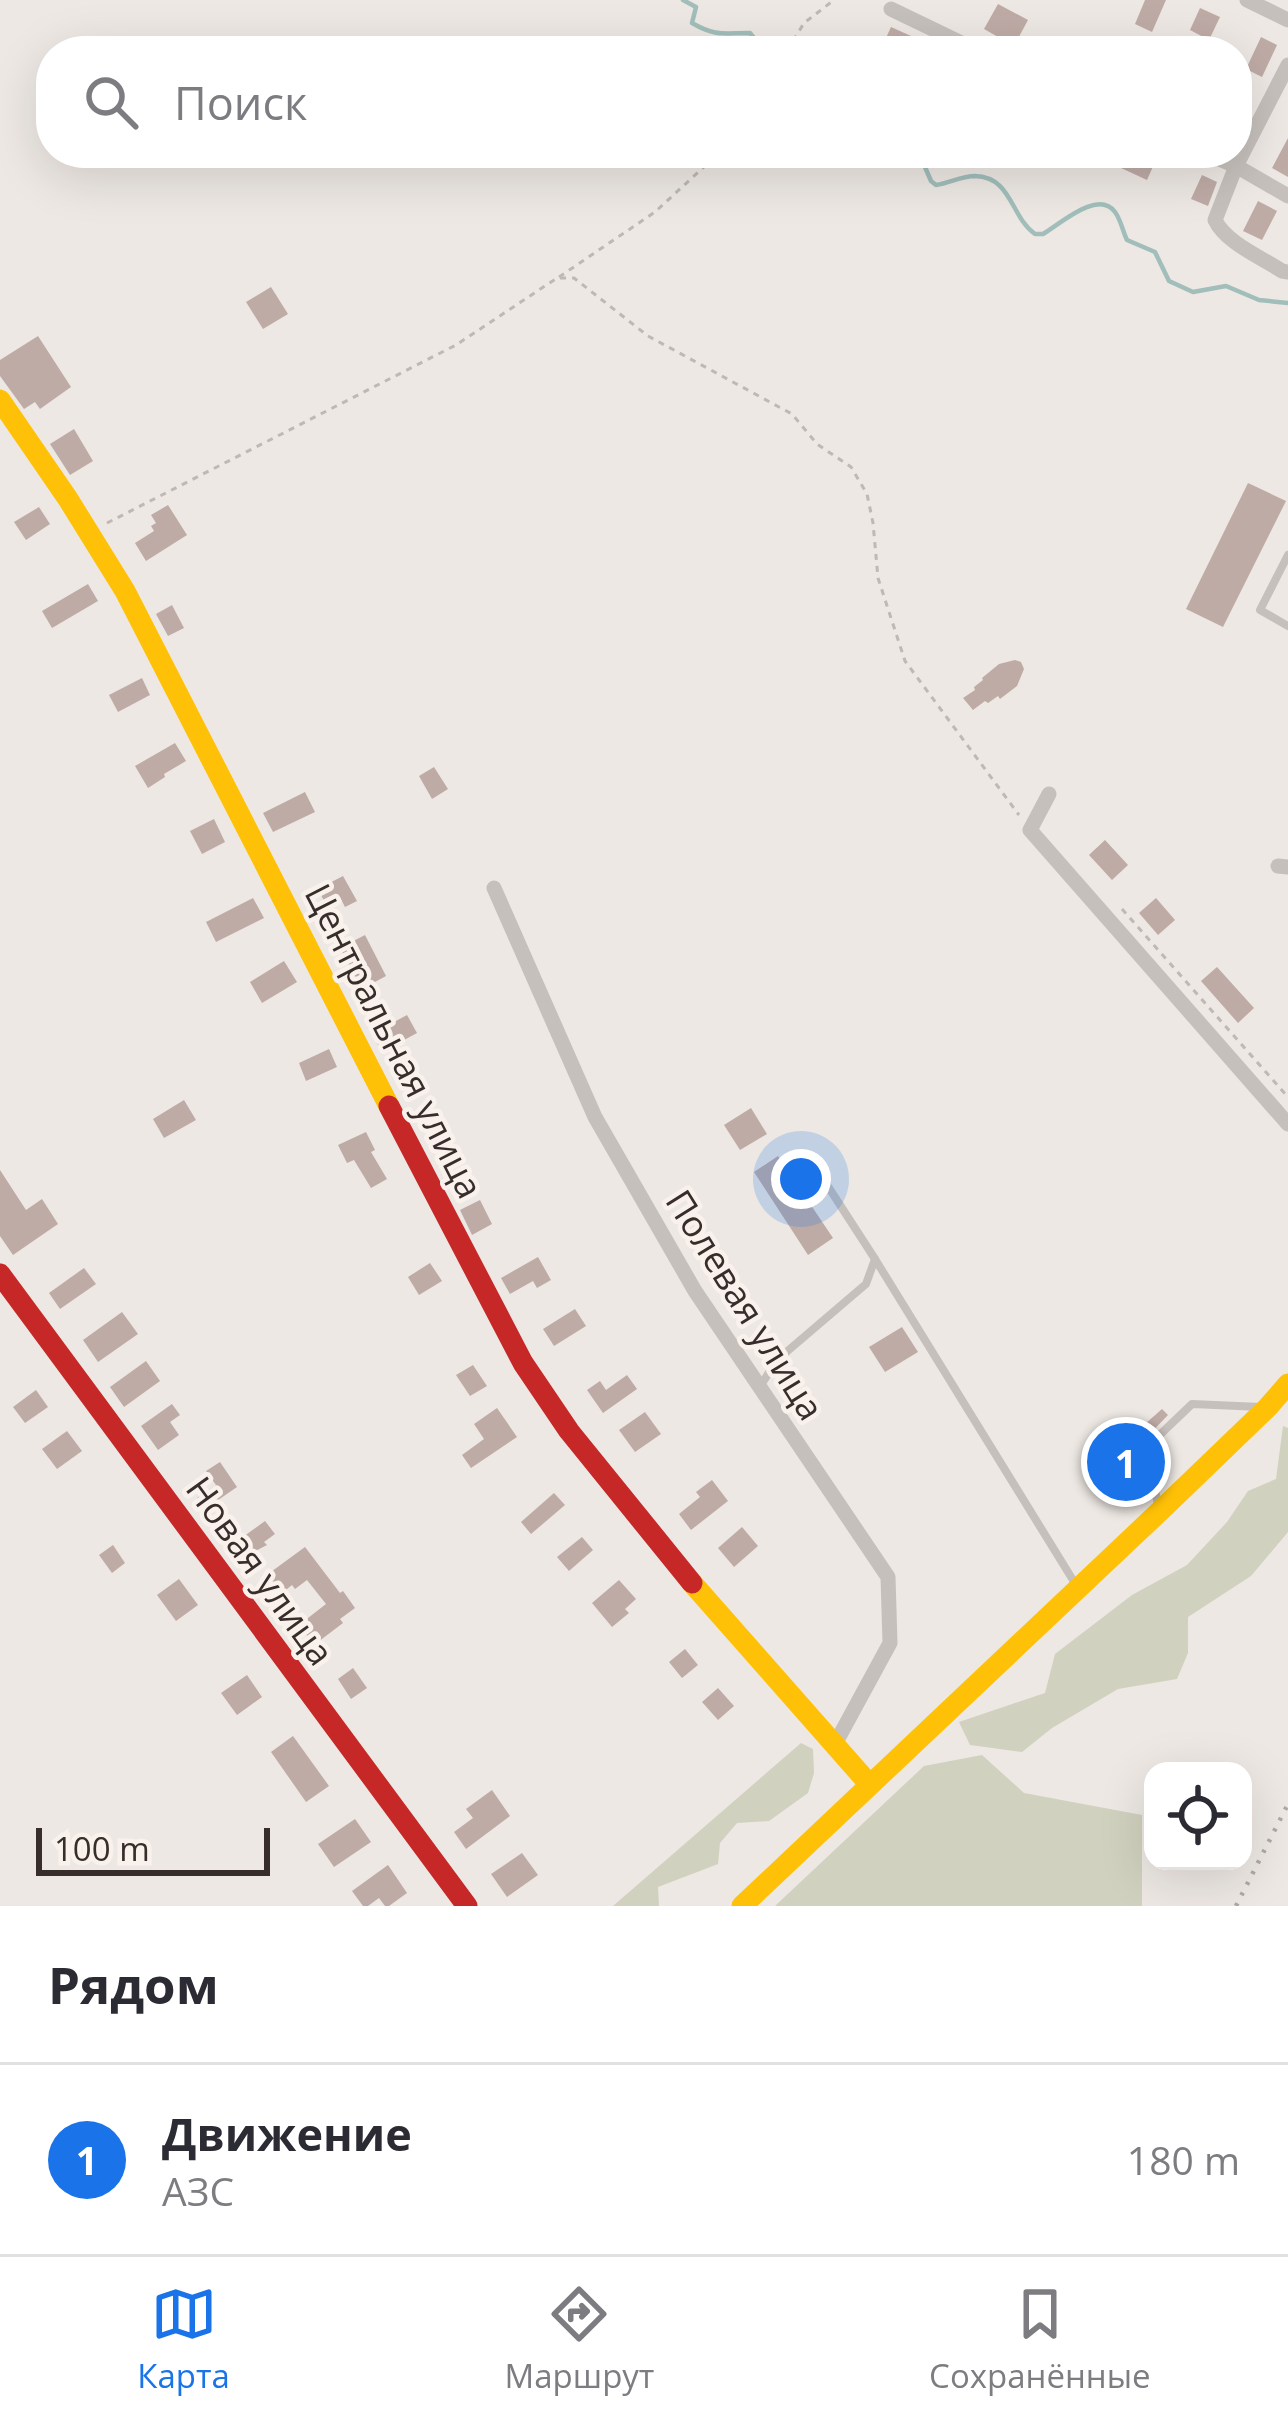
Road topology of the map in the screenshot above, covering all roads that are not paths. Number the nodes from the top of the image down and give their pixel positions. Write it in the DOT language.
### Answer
graph roads {
  1 [pos="1247,0"];
  2 [pos="891,9"];
  3 [pos="1288,20"];
  4 [pos="947,36"];
  5 [pos="1288,65"];
  6 [pos="1252,135"];
  7 [pos="1235,168"];
  8 [pos="1239,168"];
  9 [pos="1288,196"];
  10 [pos="1288,272"];
  11 [pos="0,400"];
  12 [pos="1288,555"];
  13 [pos="1288,626"];
  14 [pos="1049,794"];
  15 [pos="494,888"];
  16 [pos="1288,1124"];
  17 [pos="807,1154"];
  18 [pos="875,1259"];
  19 [pos="0,1274"];
  20 [pos="1288,1384"];
  21 [pos="760,1387"];
  22 [pos="1268,1407"];
  23 [pos="1160,1512"];
  24 [pos="1078,1588"];
  25 [pos="834,1746"];
  26 [pos="870,1785"];
  27 [pos="467,1906"];
  28 [pos="742,1906"];
  1 -- 3 [label="street"];
  2 -- 4 [label="street"];
  5 -- 6 [label="street"];
  7 -- 10 [label="street"];
  8 -- 9 [label="street"];
  11 -- 25 [label="street, Центральная улица"];
  12 -- 13 [label="lane"];
  14 -- 16 [label="street"];
  15 -- 21 [label="street, Полевая улица"];
  17 -- 18 [label="lane"];
  18 -- 21 [label="lane"];
  18 -- 24 [label="lane"];
  19 -- 27 [label="street, Новая улица"];
  20 -- 22 [label="street"];
  21 -- 25 [label="street, Полевая улица"];
  22 -- 23 [label="street"];
  22 -- 23 [label="lane"];
  23 -- 24 [label="street"];
  24 -- 26 [label="street"];
  25 -- 26 [label="street, Центральная улица"];
  26 -- 28 [label="street"];
}
